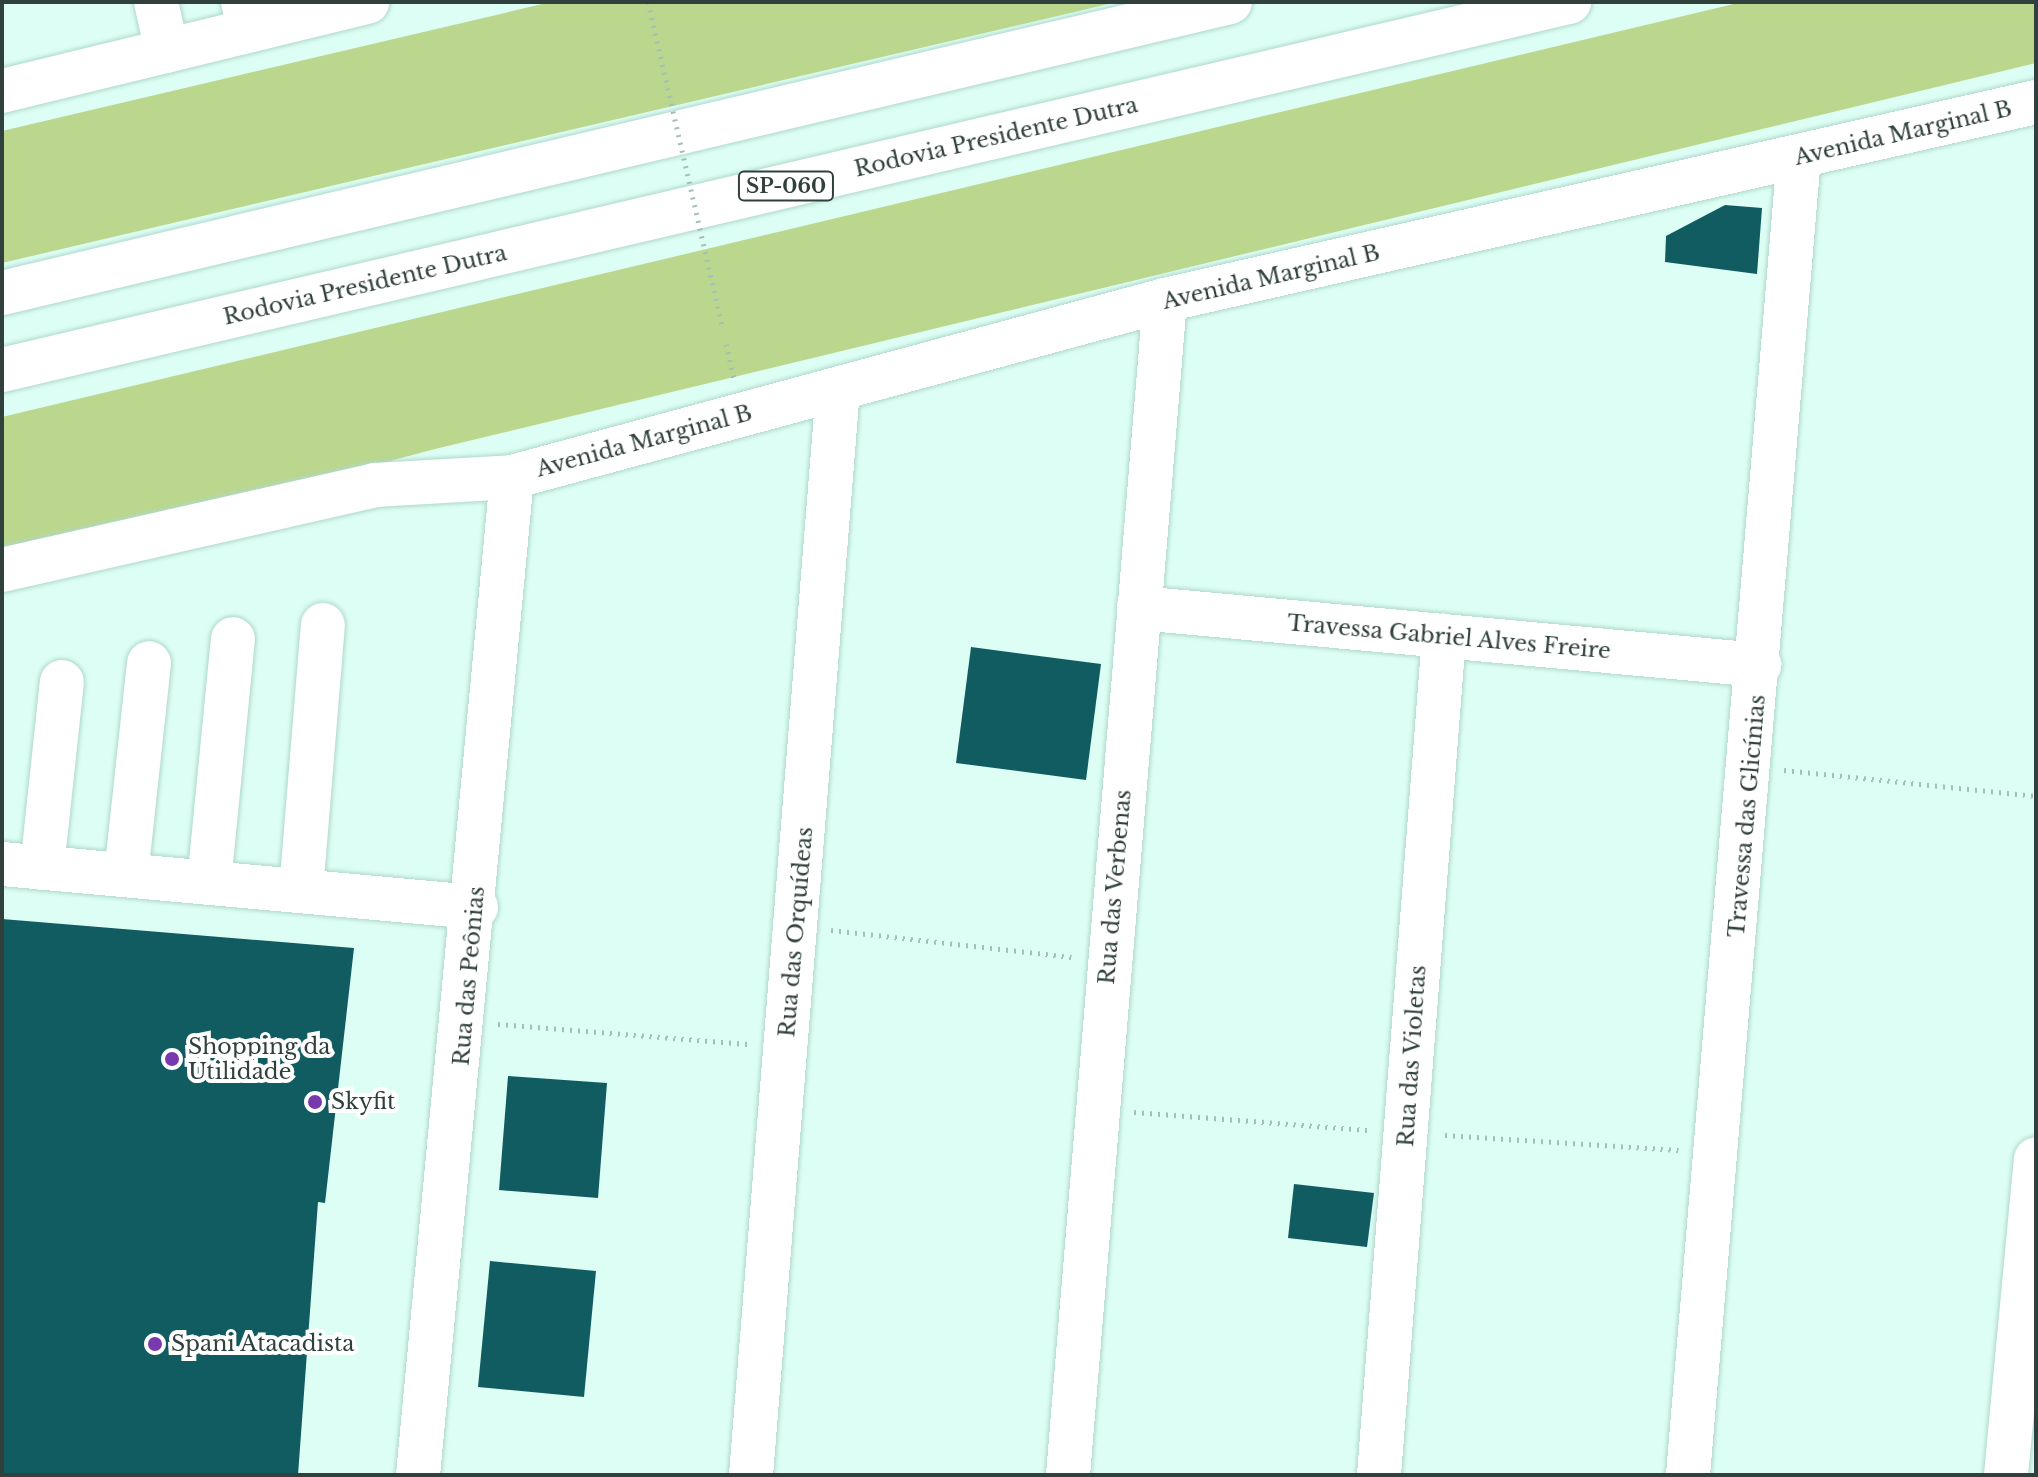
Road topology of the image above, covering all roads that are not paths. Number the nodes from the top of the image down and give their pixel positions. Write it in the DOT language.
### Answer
graph roads {
  1 [pos="156,2"];
  2 [pos="367,2"];
  3 [pos="1230,2"];
  4 [pos="1569,2"];
  5 [pos="247,16"];
  6 [pos="167,51"];
  7 [pos="2,91"];
  8 [pos="2036,102"];
  9 [pos="1799,157"];
  10 [pos="2,293"];
  11 [pos="1165,300"];
  12 [pos="2,370"];
  13 [pos="838,390"];
  14 [pos="512,477"];
  15 [pos="2,570"];
  16 [pos="1139,608"];
  17 [pos="323,625"];
  18 [pos="1444,636"];
  19 [pos="233,639"];
  20 [pos="149,663"];
  21 [pos="1759,665"];
  22 [pos="62,682"];
  23 [pos="22,866"];
  24 [pos="126,875"];
  25 [pos="209,883"];
  26 [pos="301,891"];
  27 [pos="476,907"];
  28 [pos="2036,1159"];
  29 [pos="418,1475"];
  30 [pos="751,1475"];
  31 [pos="1068,1475"];
  32 [pos="1379,1475"];
  33 [pos="1688,1475"];
  34 [pos="2006,1475"];
  1 -- 6 [label="main road"];
  2 -- 5 [label="main road"];
  3 -- 10 [label="main road"];
  4 -- 12 [label="main road, Rodovia Presidente Dutra / SP-060"];
  5 -- 6 [label="main road"];
  6 -- 7 [label="main road"];
  8 -- 9 [label="main road, Avenida Marginal B"];
  9 -- 11 [label="main road, Avenida Marginal B"];
  9 -- 21 [label="main road, Travessa das Glicínias"];
  11 -- 13 [label="main road, Avenida Marginal B"];
  11 -- 16 [label="main road, Rua das Verbenas"];
  13 -- 14 [label="main road, Avenida Marginal B"];
  13 -- 30 [label="main road, Rua das Orquídeas"];
  14 -- 15 [label="main road, Avenida Marginal B"];
  14 -- 27 [label="main road, Rua das Peônias"];
  16 -- 18 [label="main road, Travessa Gabriel Alves Freire"];
  16 -- 31 [label="main road, Rua das Verbenas"];
  17 -- 26 [label="main road"];
  18 -- 21 [label="main road, Travessa Gabriel Alves Freire"];
  18 -- 32 [label="main road, Rua das Violetas"];
  19 -- 25 [label="main road"];
  20 -- 24 [label="main road"];
  21 -- 33 [label="main road, Travessa das Glicínias"];
  22 -- 23 [label="main road"];
  23 -- 24 [label="main road"];
  24 -- 25 [label="main road"];
  25 -- 26 [label="main road"];
  26 -- 27 [label="main road"];
  27 -- 29 [label="main road, Rua das Peônias"];
  28 -- 34 [label="main road"];
}
